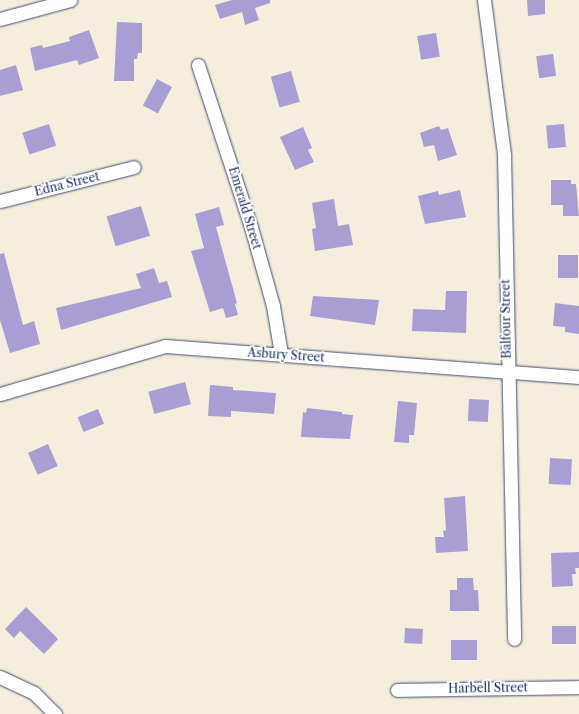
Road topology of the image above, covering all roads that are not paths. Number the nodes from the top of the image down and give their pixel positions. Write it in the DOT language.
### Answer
graph roads {
  1 [pos="70,0"];
  2 [pos="484,0"];
  3 [pos="49,3"];
  4 [pos="0,19"];
  5 [pos="198,65"];
  6 [pos="134,167"];
  7 [pos="0,201"];
  8 [pos="281,354"];
  9 [pos="507,371"];
  10 [pos="579,377"];
  11 [pos="0,394"];
  12 [pos="514,638"];
  13 [pos="0,678"];
  14 [pos="579,687"];
  15 [pos="397,690"];
  16 [pos="55,714"];
  1 -- 3 [label="street"];
  2 -- 9 [label="street, Balfour Street"];
  3 -- 4 [label="street"];
  5 -- 8 [label="street, Emerald Street"];
  6 -- 7 [label="street, Edna Street"];
  8 -- 9 [label="street, Asbury Street"];
  8 -- 11 [label="street, Asbury Street"];
  9 -- 10 [label="street, Asbury Street"];
  9 -- 12 [label="street, Balfour Street"];
  13 -- 16 [label="street"];
  14 -- 15 [label="street, Harbell Street"];
}
